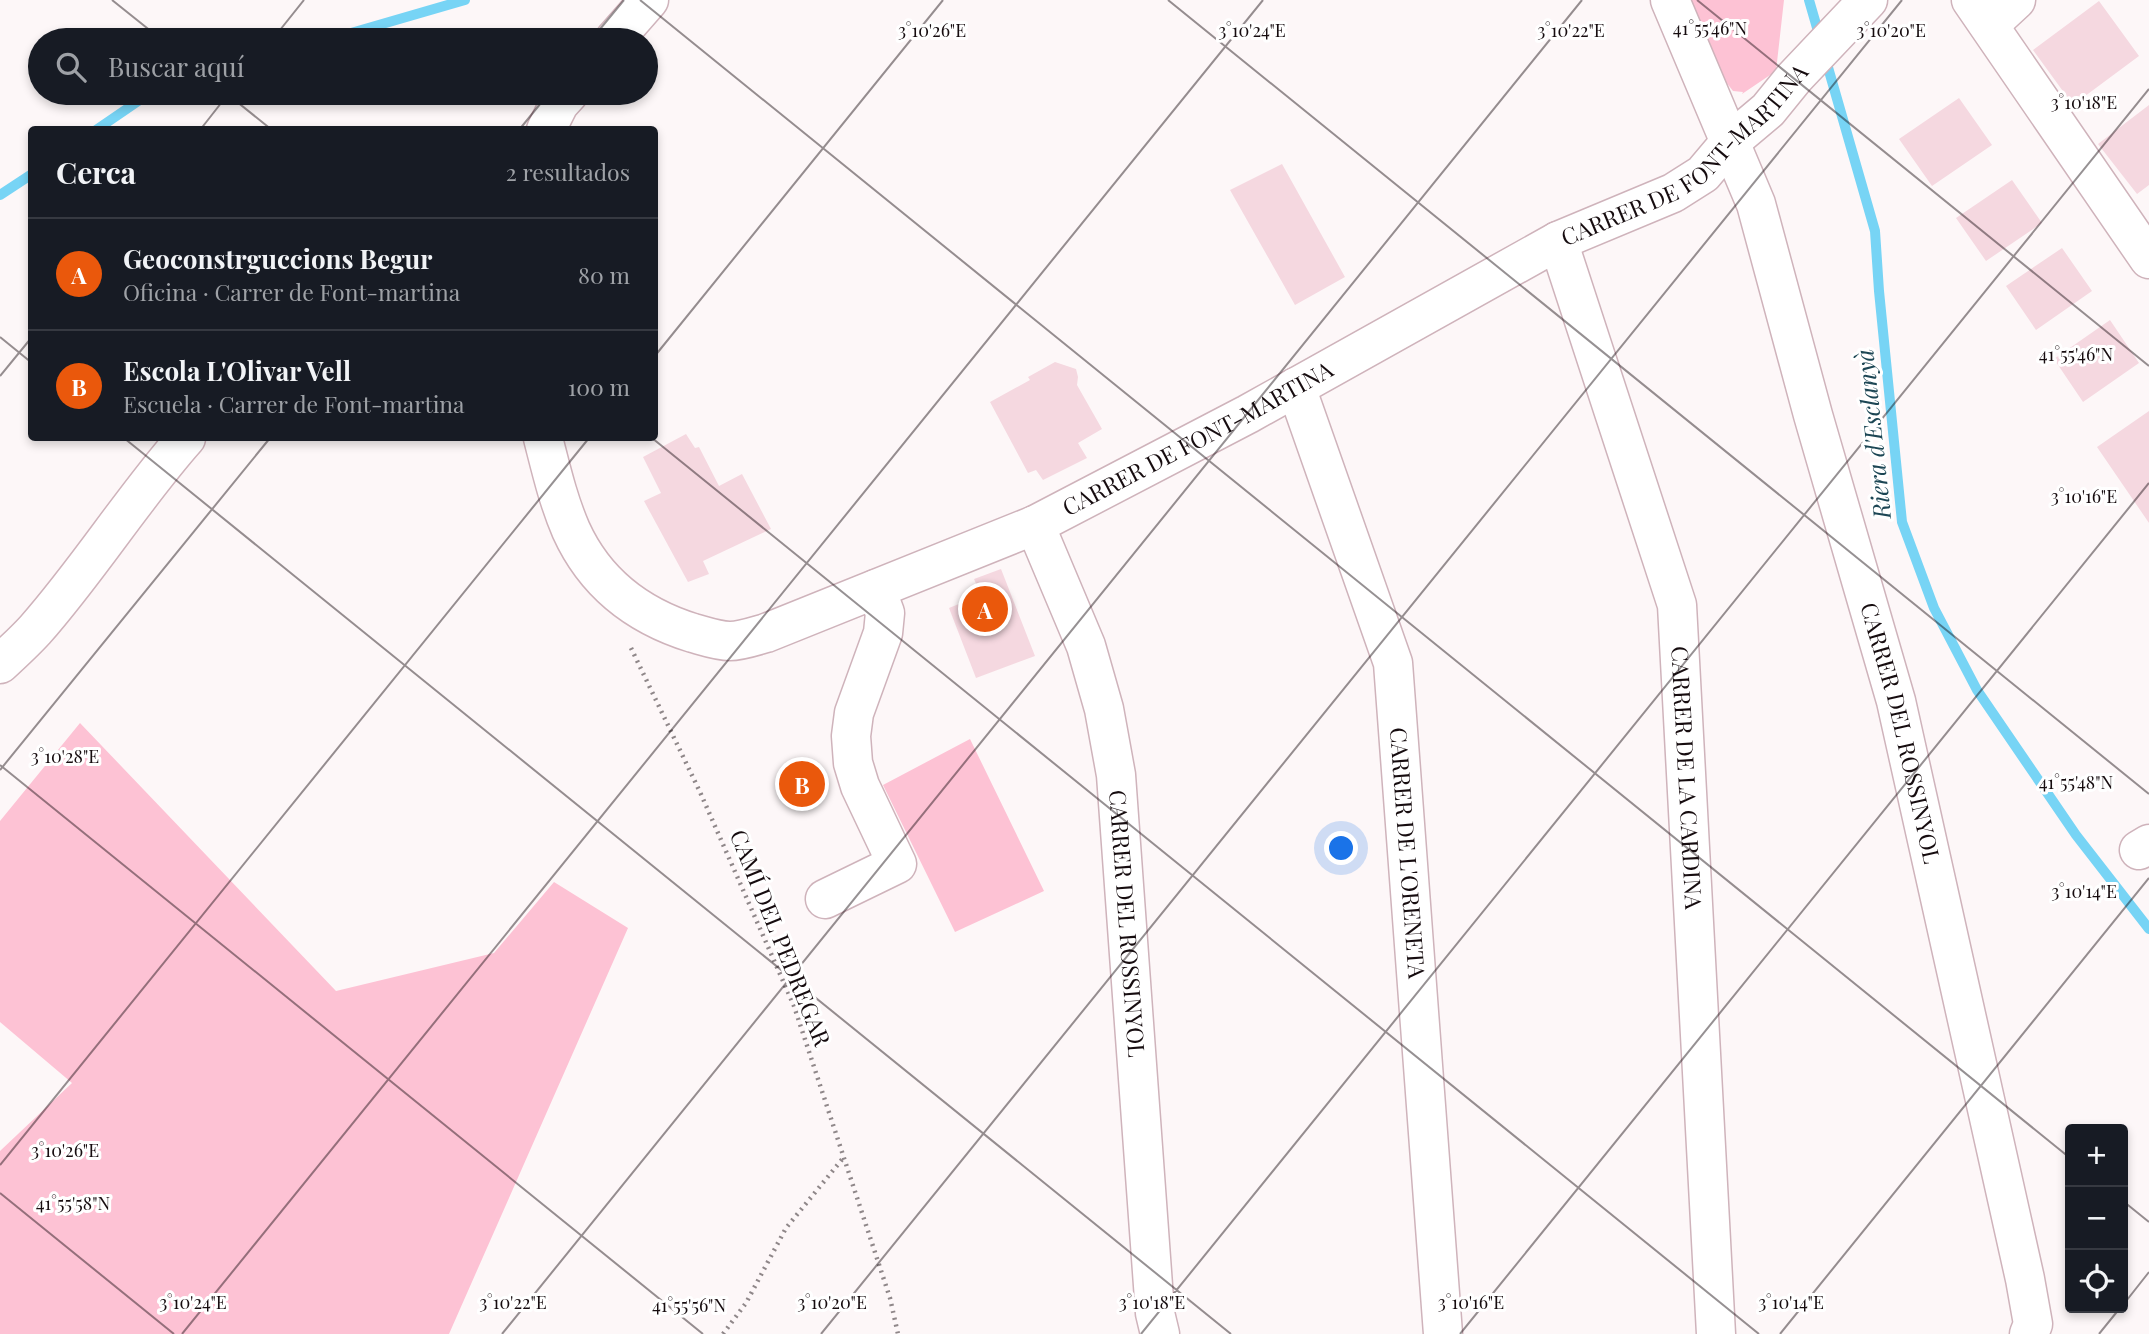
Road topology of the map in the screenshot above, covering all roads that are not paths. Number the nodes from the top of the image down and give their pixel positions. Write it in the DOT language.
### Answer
graph roads {
  1 [pos="649,0"];
  2 [pos="1670,0"];
  3 [pos="1868,0"];
  4 [pos="1992,9"];
  5 [pos="624,28"];
  6 [pos="559,105"];
  7 [pos="549,126"];
  8 [pos="1730,142"];
  9 [pos="1558,241"];
  10 [pos="2149,259"];
  11 [pos="1296,387"];
  12 [pos="183,441"];
  13 [pos="544,441"];
  14 [pos="1035,525"];
  15 [pos="876,589"];
  16 [pos="0,664"];
  17 [pos="825,899"];
  18 [pos="1160,1334"];
  19 [pos="1443,1334"];
  20 [pos="1716,1334"];
  21 [pos="2029,1334"];
  1 -- 5 [label="street"];
  2 -- 8 [label="street, CARRER DEL ROSSINYOL"];
  3 -- 8 [label="street, CARRER DE FONT-MARTINA"];
  4 -- 10 [label="street"];
  6 -- 7 [label="street"];
  8 -- 9 [label="street, CARRER DE FONT-MARTINA"];
  8 -- 21 [label="street, CARRER DEL ROSSINYOL"];
  9 -- 11 [label="street, CARRER DE FONT-MARTINA"];
  9 -- 20 [label="street, CARRER DE LA CARDINA"];
  11 -- 14 [label="street, CARRER DE FONT-MARTINA"];
  11 -- 19 [label="street, CARRER DE L'ORENETA"];
  12 -- 16 [label="street"];
  13 -- 15 [label="street, CARRER DE FONT-MARTINA"];
  14 -- 15 [label="street, CARRER DE FONT-MARTINA"];
  14 -- 18 [label="street, CARRER DEL ROSSINYOL"];
  15 -- 17 [label="street"];
}
